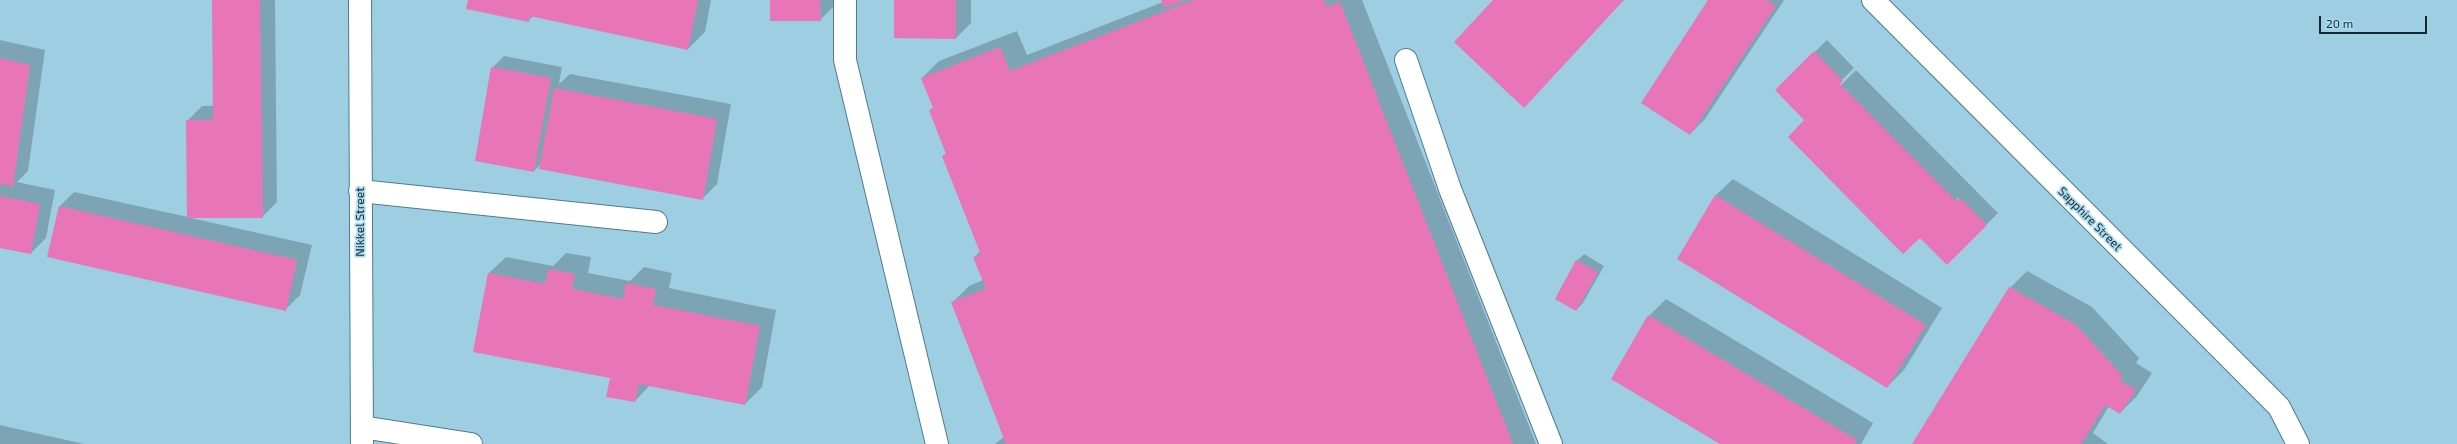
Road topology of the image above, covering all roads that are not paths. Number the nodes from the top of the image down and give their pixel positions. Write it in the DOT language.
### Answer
graph roads {
  1 [pos="360,0"];
  2 [pos="845,0"];
  3 [pos="1873,0"];
  4 [pos="1406,60"];
  5 [pos="360,191"];
  6 [pos="656,222"];
  7 [pos="362,436"];
  8 [pos="934,443"];
  9 [pos="471,444"];
  10 [pos="1551,444"];
  11 [pos="2298,444"];
  1 -- 5 [label="street, Nikkel Street"];
  2 -- 8 [label="street"];
  3 -- 11 [label="street, Sapphire Street"];
  4 -- 10 [label="street"];
  5 -- 6 [label="street"];
  5 -- 7 [label="street, Nikkel Street"];
  7 -- 9 [label="street"];
}
